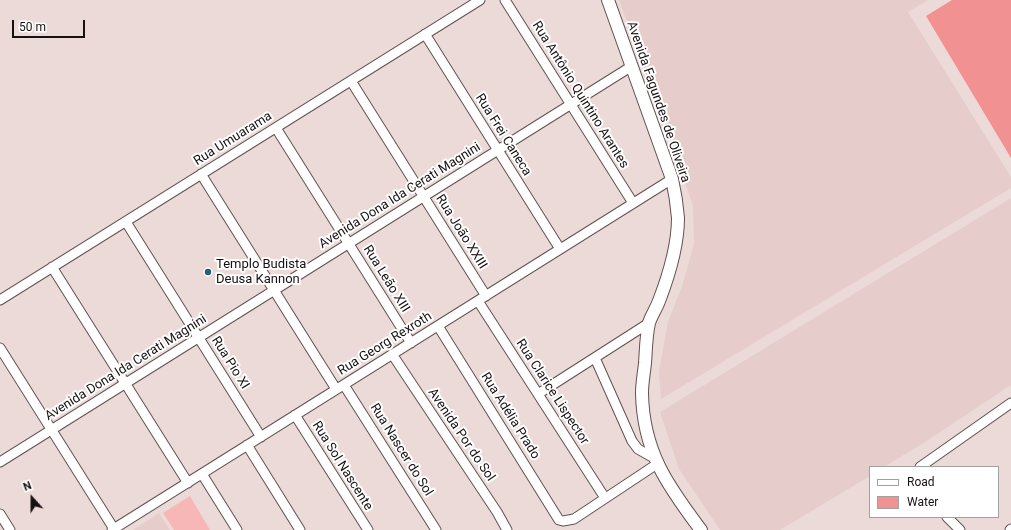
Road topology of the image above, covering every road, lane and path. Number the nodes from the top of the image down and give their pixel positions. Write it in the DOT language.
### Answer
graph roads {
  1 [pos="480,0"];
  2 [pos="505,0"];
  3 [pos="608,0"];
  4 [pos="425,34"];
  5 [pos="632,66"];
  6 [pos="351,81"];
  7 [pos="571,104"];
  8 [pos="276,128"];
  9 [pos="498,150"];
  10 [pos="201,174"];
  11 [pos="672,179"];
  12 [pos="424,196"];
  13 [pos="633,204"];
  14 [pos="126,222"];
  15 [pos="348,244"];
  16 [pos="560,249"];
  17 [pos="52,267"];
  18 [pos="274,290"];
  19 [pos="482,298"];
  20 [pos="0,300"];
  21 [pos="649,323"];
  22 [pos="438,326"];
  23 [pos="199,337"];
  24 [pos="411,343"];
  25 [pos="0,348"];
  26 [pos="392,354"];
  27 [pos="595,358"];
  28 [pos="125,383"];
  29 [pos="340,387"];
  30 [pos="538,394"];
  31 [pos="1011,404"];
  32 [pos="295,415"];
  33 [pos="51,430"];
  34 [pos="261,437"];
  35 [pos="247,445"];
  36 [pos="656,461"];
  37 [pos="0,462"];
  38 [pos="921,466"];
  39 [pos="202,474"];
  40 [pos="188,482"];
  41 [pos="605,498"];
  42 [pos="0,514"];
  43 [pos="948,518"];
  44 [pos="113,529"];
  45 [pos="10,530"];
  46 [pos="237,530"];
  47 [pos="300,530"];
  48 [pos="368,530"];
  49 [pos="436,530"];
  50 [pos="507,530"];
  51 [pos="700,530"];
  52 [pos="960,530"];
  1 -- 4 [label="street, Rua Umuarama"];
  2 -- 7 [label="street, Rua Antônio Quintino Arantes"];
  3 -- 5 [label="main road, Avenida Fagundes de Oliveira"];
  4 -- 6 [label="street, Rua Umuarama"];
  4 -- 9 [label="street, Rua Frei Caneca"];
  5 -- 7 [label="street, Avenida Dona Ida Cerati Magnini"];
  5 -- 11 [label="main road, Avenida Fagundes de Oliveira"];
  6 -- 8 [label="street, Rua Umuarama"];
  6 -- 12 [label="street, Rua João XXIII"];
  7 -- 9 [label="street, Avenida Dona Ida Cerati Magnini"];
  7 -- 13 [label="street, Rua Antônio Quintino Arantes"];
  8 -- 10 [label="street, Rua Umuarama"];
  8 -- 15 [label="street, Rua Leão XIII"];
  9 -- 12 [label="street, Avenida Dona Ida Cerati Magnini"];
  9 -- 16 [label="street, Rua Frei Caneca"];
  10 -- 14 [label="street, Rua Umuarama"];
  10 -- 18 [label="street, Rua Nascer do Sol"];
  11 -- 13 [label="street, Rua Georg Rexroth"];
  11 -- 21 [label="main road, Avenida Fagundes de Oliveira"];
  12 -- 15 [label="street, Avenida Dona Ida Cerati Magnini"];
  12 -- 19 [label="street, Rua João XXIII"];
  13 -- 16 [label="street, Rua Georg Rexroth"];
  14 -- 17 [label="street, Rua Umuarama"];
  14 -- 23 [label="street, Rua Pio XI"];
  15 -- 18 [label="street, Avenida Dona Ida Cerati Magnini"];
  15 -- 24 [label="street, Rua Leão XIII"];
  16 -- 19 [label="street, Rua Georg Rexroth"];
  17 -- 20 [label="street, Rua Umuarama"];
  17 -- 28 [label="street"];
  18 -- 23 [label="street, Avenida Dona Ida Cerati Magnini"];
  18 -- 29 [label="street, Rua Nascer do Sol"];
  19 -- 22 [label="street, Rua Georg Rexroth"];
  19 -- 30 [label="street, Rua Clarice Lispector"];
  21 -- 27 [label="street"];
  21 -- 36 [label="main road, Avenida Fagundes de Oliveira"];
  22 -- 24 [label="street, Rua Georg Rexroth"];
  22 -- 41 [label="street, Rua Adélia Prado"];
  23 -- 28 [label="street, Avenida Dona Ida Cerati Magnini"];
  23 -- 34 [label="street, Rua Pio XI"];
  24 -- 26 [label="street, Rua Georg Rexroth"];
  25 -- 33 [label="street"];
  26 -- 29 [label="street, Rua Georg Rexroth"];
  26 -- 50 [label="street, Avenida Por do Sol"];
  27 -- 30 [label="street"];
  27 -- 36 [label="street"];
  28 -- 33 [label="street, Avenida Dona Ida Cerati Magnini"];
  28 -- 40 [label="street"];
  29 -- 32 [label="street, Rua Georg Rexroth"];
  29 -- 49 [label="street, Rua Nascer do Sol"];
  30 -- 41 [label="street, Rua Clarice Lispector"];
  31 -- 38 [label="street"];
  32 -- 34 [label="street, Rua Georg Rexroth"];
  32 -- 48 [label="street, Rua Sol Nascente"];
  33 -- 37 [label="street, Avenida Dona Ida Cerati Magnini"];
  33 -- 44 [label="street"];
  34 -- 35 [label="street, Rua Georg Rexroth"];
  35 -- 39 [label="street, Rua Georg Rexroth"];
  35 -- 47 [label="street"];
  36 -- 41 [label="street"];
  36 -- 51 [label="main road, Avenida Fagundes de Oliveira"];
  39 -- 40 [label="street, Rua Georg Rexroth"];
  39 -- 46 [label="street"];
  40 -- 44 [label="street, Rua Georg Rexroth"];
  42 -- 45 [label="street"];
  43 -- 52 [label="street"];
}
